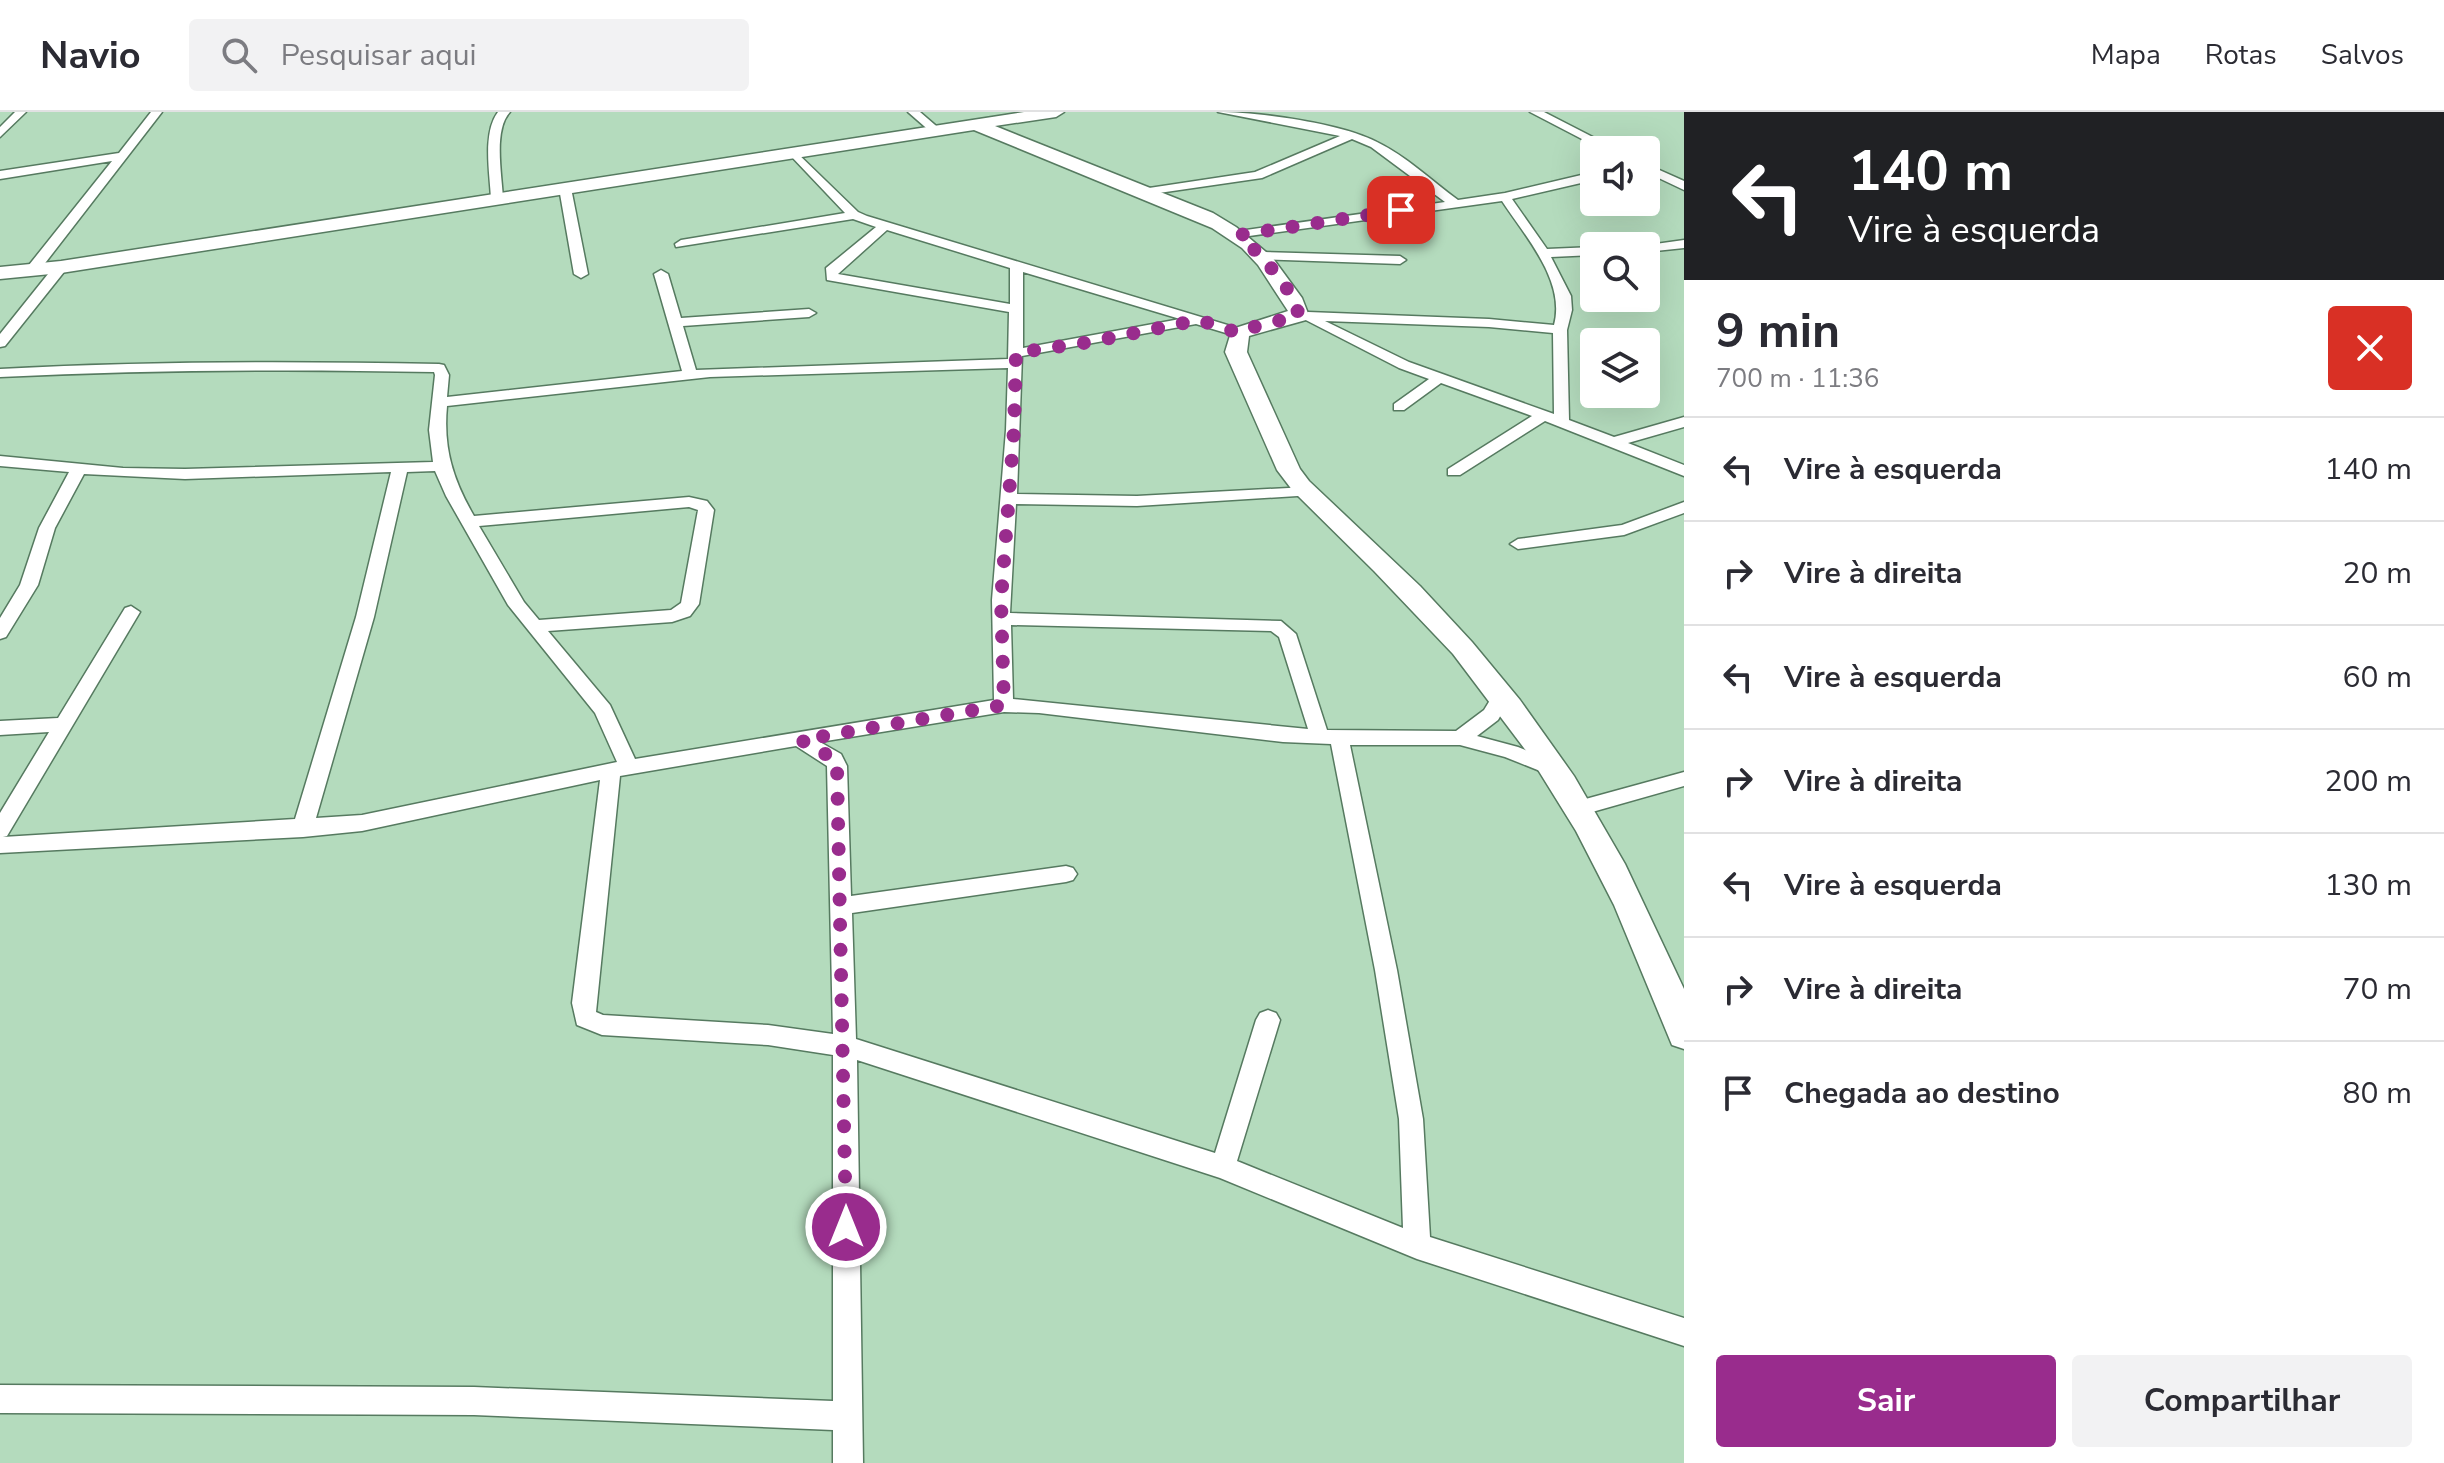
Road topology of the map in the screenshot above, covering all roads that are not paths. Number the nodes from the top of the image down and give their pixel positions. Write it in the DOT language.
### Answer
graph roads {
  1 [pos="21,112"];
  2 [pos="157,112"];
  3 [pos="505,112"];
  4 [pos="913,112"];
  5 [pos="1056,112"];
  6 [pos="1223,112"];
  7 [pos="1535,112"];
  8 [pos="977,125"];
  9 [pos="936,131"];
  10 [pos="0,134"];
  11 [pos="1352,135"];
  12 [pos="1584,136"];
  13 [pos="794,153"];
  14 [pos="122,156"];
  15 [pos="0,175"];
  16 [pos="1660,175"];
  17 [pos="1580,179"];
  18 [pos="1684,186"];
  19 [pos="565,188"];
  20 [pos="1149,192"];
  21 [pos="1505,197"];
  22 [pos="497,199"];
  23 [pos="1456,204"];
  24 [pos="854,215"];
  25 [pos="884,227"];
  26 [pos="1239,235"];
  27 [pos="681,244"];
  28 [pos="1684,244"];
  29 [pos="1660,247"];
  30 [pos="1580,252"];
  31 [pos="1543,253"];
  32 [pos="1263,256"];
  33 [pos="1400,260"];
  34 [pos="61,267"];
  35 [pos="1017,267"];
  36 [pos="34,268"];
  37 [pos="0,273"];
  38 [pos="581,274"];
  39 [pos="661,274"];
  40 [pos="1017,309"];
  41 [pos="809,313"];
  42 [pos="1302,316"];
  43 [pos="1199,320"];
  44 [pos="674,323"];
  45 [pos="1560,330"];
  46 [pos="1239,333"];
  47 [pos="0,343"];
  48 [pos="1015,358"];
  49 [pos="0,373"];
  50 [pos="690,374"];
  51 [pos="1439,378"];
  52 [pos="442,402"];
  53 [pos="1399,407"];
  54 [pos="1543,416"];
  55 [pos="1562,422"];
  56 [pos="1684,422"];
  57 [pos="1614,442"];
  58 [pos="0,461"];
  59 [pos="441,466"];
  60 [pos="400,468"];
  61 [pos="79,469"];
  62 [pos="1684,471"];
  63 [pos="1454,472"];
  64 [pos="1307,492"];
  65 [pos="1007,499"];
  66 [pos="1684,507"];
  67 [pos="469,522"];
  68 [pos="1518,544"];
  69 [pos="131,612"];
  70 [pos="1001,619"];
  71 [pos="535,626"];
  72 [pos="0,633"];
  73 [pos="1502,697"];
  74 [pos="1004,705"];
  75 [pos="65,724"];
  76 [pos="0,728"];
  77 [pos="1330,738"];
  78 [pos="1460,738"];
  79 [pos="801,740"];
  80 [pos="620,769"];
  81 [pos="1555,770"];
  82 [pos="1684,779"];
  83 [pos="1578,808"];
  84 [pos="303,829"];
  85 [pos="0,830"];
  86 [pos="0,845"];
  87 [pos="1066,874"];
  88 [pos="841,906"];
  89 [pos="1268,1020"];
  90 [pos="1684,1034"];
  91 [pos="845,1046"];
  92 [pos="1223,1167"];
  93 [pos="1417,1246"];
  94 [pos="1684,1332"];
  95 [pos="0,1399"];
  96 [pos="847,1416"];
  97 [pos="848,1463"];
  1 -- 10 [label="street"];
  2 -- 14 [label="street"];
  3 -- 22 [label="street"];
  4 -- 9 [label="street"];
  5 -- 8 [label="street"];
  6 -- 11 [label="street"];
  7 -- 12 [label="street"];
  8 -- 9 [label="street"];
  8 -- 20 [label="street"];
  9 -- 13 [label="street"];
  11 -- 20 [label="street"];
  11 -- 23 [label="street"];
  13 -- 19 [label="street"];
  13 -- 24 [label="street"];
  14 -- 15 [label="street"];
  14 -- 36 [label="street"];
  16 -- 18 [label="street"];
  17 -- 21 [label="street"];
  19 -- 22 [label="street"];
  19 -- 38 [label="street"];
  20 -- 26 [label="street"];
  21 -- 23 [label="street"];
  21 -- 31 [label="street"];
  22 -- 34 [label="street"];
  23 -- 26 [label="street"];
  24 -- 25 [label="street"];
  24 -- 27 [label="street"];
  25 -- 35 [label="street"];
  25 -- 40 [label="street"];
  26 -- 32 [label="street"];
  28 -- 29 [label="street"];
  30 -- 31 [label="street"];
  31 -- 45 [label="street"];
  32 -- 33 [label="street"];
  32 -- 42 [label="street"];
  34 -- 36 [label="street"];
  34 -- 47 [label="street"];
  35 -- 40 [label="street"];
  35 -- 43 [label="street"];
  36 -- 37 [label="street"];
  39 -- 44 [label="street"];
  40 -- 48 [label="street"];
  41 -- 44 [label="street"];
  42 -- 45 [label="street"];
  42 -- 46 [label="street"];
  42 -- 51 [label="street"];
  43 -- 46 [label="street"];
  43 -- 48 [label="street"];
  44 -- 50 [label="street"];
  45 -- 55 [label="street"];
  46 -- 64 [label="street"];
  48 -- 50 [label="street"];
  48 -- 65 [label="street"];
  49 -- 52 [label="street"];
  50 -- 52 [label="street"];
  51 -- 53 [label="street"];
  51 -- 54 [label="street"];
  52 -- 59 [label="street"];
  54 -- 55 [label="street"];
  54 -- 63 [label="street"];
  55 -- 57 [label="street"];
  56 -- 57 [label="street"];
  57 -- 62 [label="street"];
  58 -- 61 [label="street"];
  59 -- 60 [label="street"];
  59 -- 67 [label="street"];
  60 -- 61 [label="street"];
  60 -- 84 [label="street"];
  61 -- 72 [label="street"];
  64 -- 65 [label="street"];
  64 -- 73 [label="street"];
  65 -- 70 [label="street"];
  66 -- 68 [label="street"];
  67 -- 71 [label="street"];
  67 -- 71 [label="street"];
  69 -- 75 [label="street"];
  70 -- 74 [label="street"];
  70 -- 77 [label="street"];
  71 -- 80 [label="street"];
  73 -- 78 [label="street"];
  73 -- 81 [label="street"];
  74 -- 77 [label="street"];
  74 -- 79 [label="street"];
  75 -- 76 [label="street"];
  75 -- 85 [label="street"];
  77 -- 78 [label="street"];
  77 -- 93 [label="street"];
  78 -- 81 [label="street"];
  79 -- 80 [label="street"];
  79 -- 88 [label="street"];
  80 -- 84 [label="street"];
  80 -- 91 [label="street"];
  81 -- 83 [label="street"];
  82 -- 83 [label="street"];
  83 -- 90 [label="street"];
  84 -- 86 [label="street"];
  87 -- 88 [label="street"];
  88 -- 91 [label="street"];
  89 -- 92 [label="street"];
  91 -- 92 [label="street"];
  91 -- 96 [label="street"];
  92 -- 93 [label="street"];
  93 -- 94 [label="street"];
  95 -- 96 [label="street"];
  96 -- 97 [label="street"];
}
